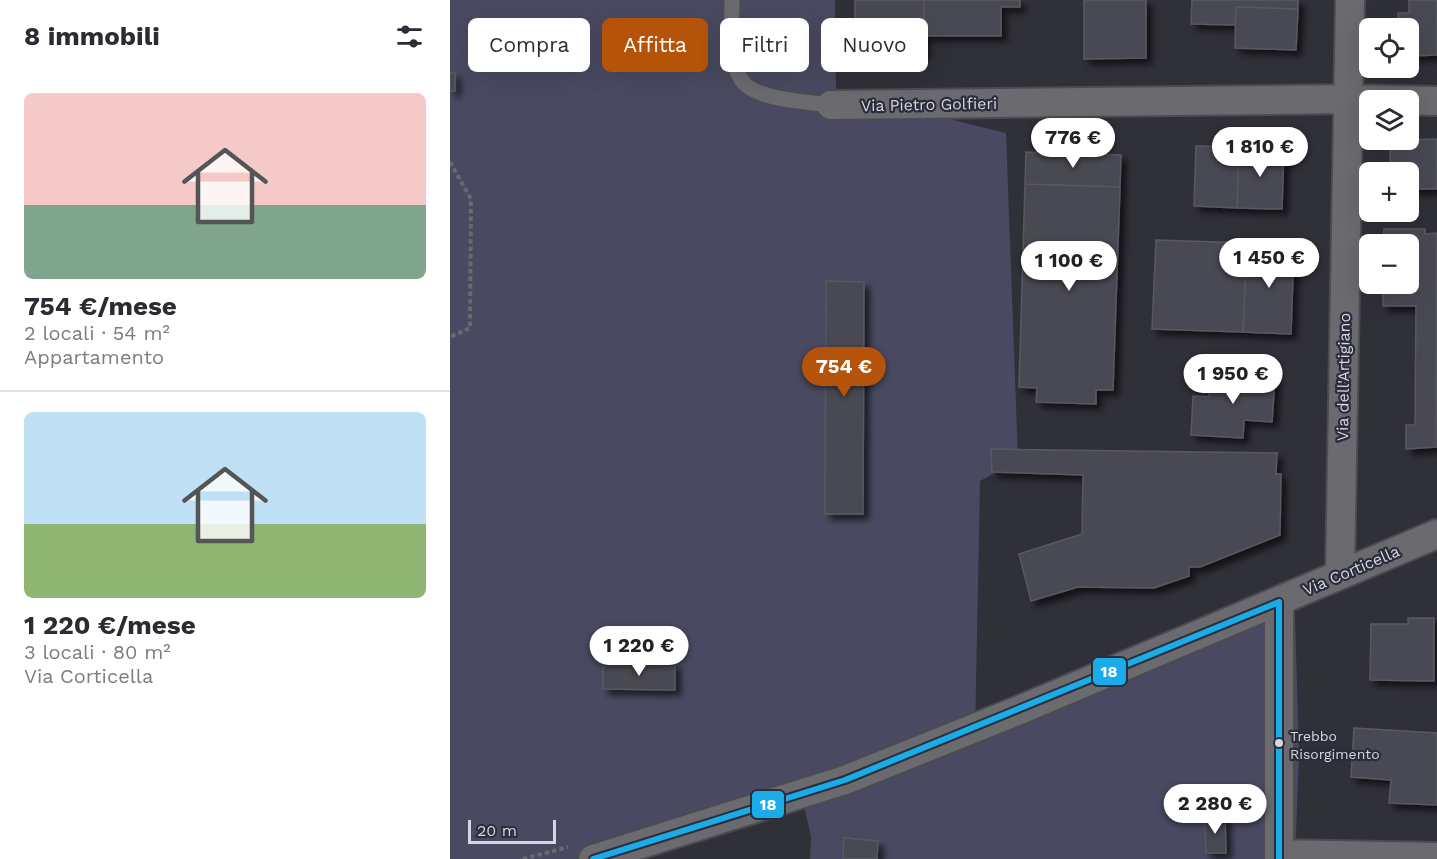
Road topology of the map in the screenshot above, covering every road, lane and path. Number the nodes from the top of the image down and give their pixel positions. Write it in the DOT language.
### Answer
graph roads {
  1 [pos="732,0"];
  2 [pos="1350,0"];
  3 [pos="1348,99"];
  4 [pos="1437,101"];
  5 [pos="831,105"];
  6 [pos="450,162"];
  7 [pos="450,338"];
  8 [pos="1437,534"];
  9 [pos="1340,574"];
  10 [pos="1279,602"];
  11 [pos="1279,856"];
  12 [pos="1437,857"];
  13 [pos="592,859"];
  1 -- 5 [label="lane, Via Pietro Golfieri"];
  2 -- 3 [label="street, Via dell'Artigiano"];
  3 -- 4 [label="street, Via Pietro Golfieri"];
  3 -- 5 [label="street, Via Pietro Golfieri"];
  3 -- 9 [label="street, Via dell'Artigiano"];
  6 -- 7 [label="path"];
  8 -- 9 [label="street, Via Corticella"];
  9 -- 10 [label="street, Via Corticella"];
  10 -- 11 [label="street"];
  10 -- 13 [label="street, Via Corticella"];
  11 -- 12 [label="street"];
}
